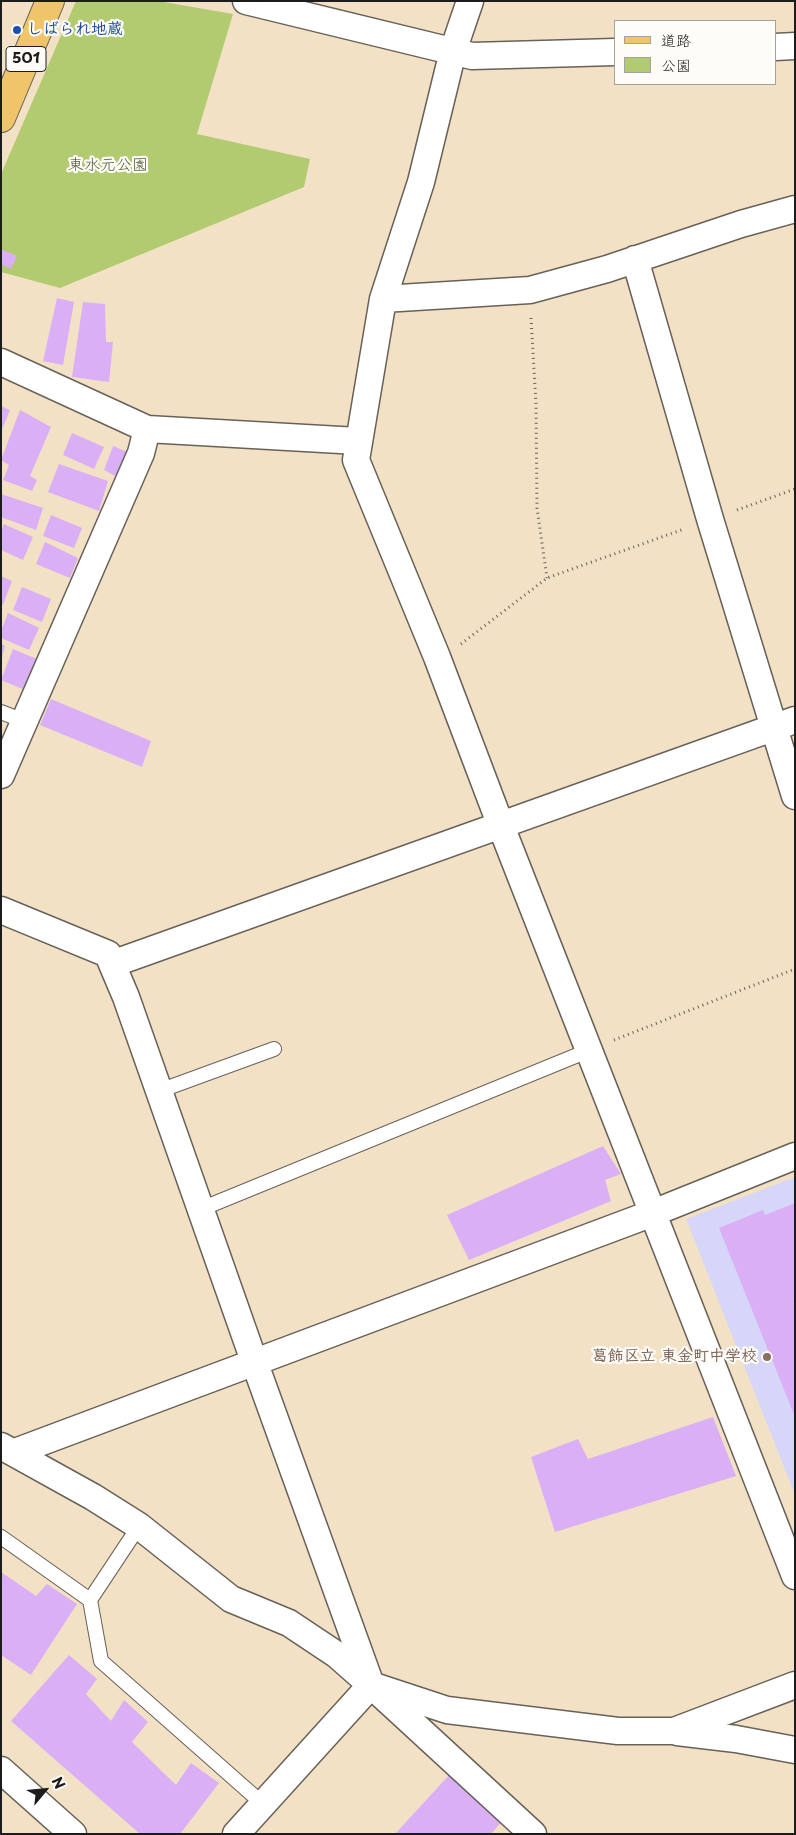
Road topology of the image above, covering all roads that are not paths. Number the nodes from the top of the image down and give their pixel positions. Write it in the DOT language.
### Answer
graph roads {
  1 [pos="50,1"];
  2 [pos="246,1"];
  3 [pos="470,1"];
  4 [pos="795,46"];
  5 [pos="776,47"];
  6 [pos="453,51"];
  7 [pos="614,52"];
  8 [pos="1,118"];
  9 [pos="795,210"];
  10 [pos="635,259"];
  11 [pos="383,299"];
  12 [pos="1,362"];
  13 [pos="147,429"];
  14 [pos="358,441"];
  15 [pos="13,717"];
  16 [pos="784,724"];
  17 [pos="1,775"];
  18 [pos="795,796"];
  19 [pos="501,826"];
  20 [pos="1,910"];
  21 [pos="112,964"];
  22 [pos="274,1049"];
  23 [pos="590,1050"];
  24 [pos="159,1092"];
  25 [pos="795,1156"];
  26 [pos="201,1209"];
  27 [pos="653,1213"];
  28 [pos="254,1362"];
  29 [pos="8,1449"];
  30 [pos="139,1526"];
  31 [pos="1,1537"];
  32 [pos="795,1576"];
  33 [pos="90,1600"];
  34 [pos="371,1685"];
  35 [pos="795,1685"];
  36 [pos="674,1731"];
  37 [pos="795,1750"];
  38 [pos="1,1770"];
  39 [pos="264,1804"];
  40 [pos="73,1834"];
  41 [pos="236,1834"];
  42 [pos="533,1834"];
  1 -- 8 [label="main road, 501"];
  2 -- 6 [label="street"];
  3 -- 6 [label="street"];
  4 -- 5 [label="street"];
  6 -- 7 [label="street"];
  6 -- 11 [label="street"];
  9 -- 10 [label="street"];
  10 -- 11 [label="street"];
  10 -- 16 [label="street"];
  11 -- 14 [label="street"];
  12 -- 13 [label="street"];
  13 -- 14 [label="street"];
  13 -- 15 [label="street"];
  14 -- 19 [label="street"];
  15 -- 17 [label="street"];
  16 -- 18 [label="street"];
  16 -- 19 [label="street"];
  19 -- 21 [label="street"];
  19 -- 23 [label="street"];
  20 -- 21 [label="street"];
  21 -- 24 [label="street"];
  22 -- 24 [label="lane"];
  23 -- 26 [label="lane"];
  23 -- 27 [label="street"];
  24 -- 26 [label="street"];
  25 -- 27 [label="street"];
  26 -- 28 [label="street"];
  27 -- 28 [label="street"];
  27 -- 32 [label="street"];
  28 -- 29 [label="street"];
  28 -- 34 [label="street"];
  29 -- 30 [label="street"];
  30 -- 33 [label="lane"];
  30 -- 34 [label="street"];
  31 -- 33 [label="lane"];
  33 -- 39 [label="lane"];
  34 -- 36 [label="street"];
  34 -- 39 [label="street"];
  34 -- 42 [label="street"];
  35 -- 36 [label="street"];
  36 -- 37 [label="street"];
  38 -- 40 [label="street"];
  39 -- 41 [label="street"];
}
